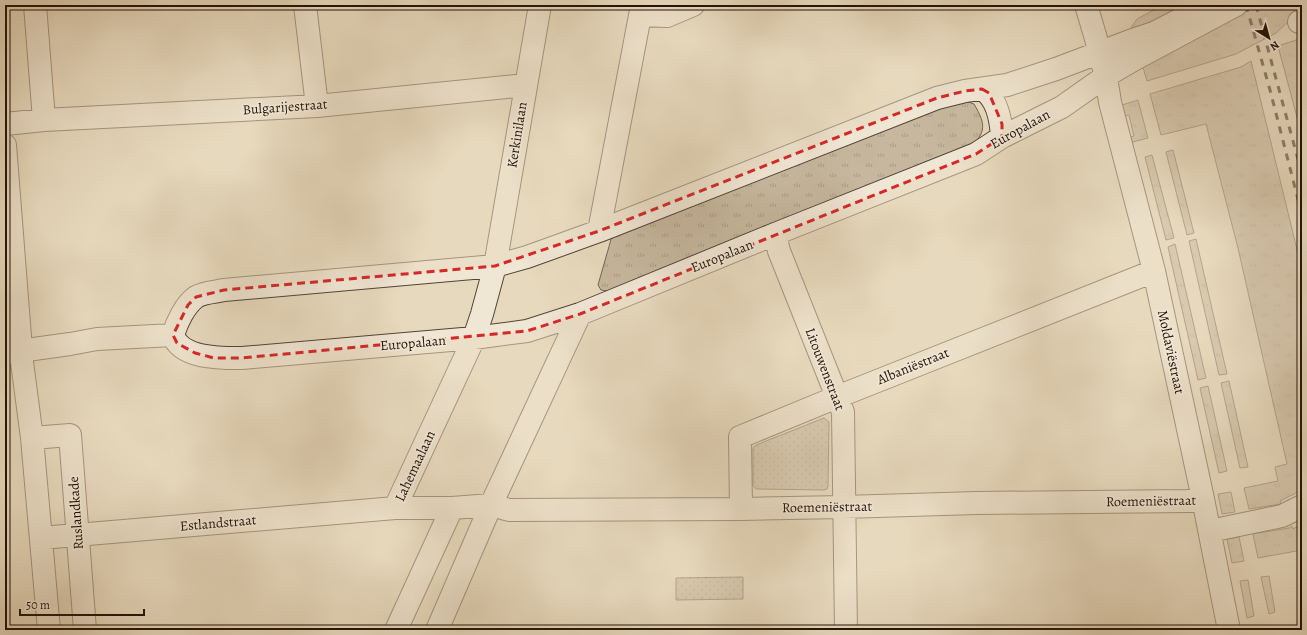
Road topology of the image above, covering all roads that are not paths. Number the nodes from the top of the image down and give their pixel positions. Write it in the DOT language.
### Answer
graph roads {
  1 [pos="35,5"];
  2 [pos="305,5"];
  3 [pos="540,5"];
  4 [pos="693,5"];
  5 [pos="1086,5"];
  6 [pos="1208,5"];
  7 [pos="1236,5"];
  8 [pos="641,10"];
  9 [pos="1101,52"];
  10 [pos="1106,76"];
  11 [pos="526,85"];
  12 [pos="982,89"];
  13 [pos="317,106"];
  14 [pos="44,120"];
  15 [pos="5,124"];
  16 [pos="1002,136"];
  17 [pos="5,144"];
  18 [pos="599,231"];
  19 [pos="775,234"];
  20 [pos="496,266"];
  21 [pos="1154,271"];
  22 [pos="580,314"];
  23 [pos="173,335"];
  24 [pos="474,338"];
  25 [pos="13,343"];
  26 [pos="837,397"];
  27 [pos="32,438"];
  28 [pos="1203,499"];
  29 [pos="491,505"];
  30 [pos="1302,506"];
  31 [pos="843,507"];
  32 [pos="395,508"];
  33 [pos="452,508"];
  34 [pos="740,509"];
  35 [pos="1210,531"];
  36 [pos="77,534"];
  37 [pos="41,538"];
  38 [pos="49,630"];
  39 [pos="85,630"];
  40 [pos="396,630"];
  41 [pos="437,630"];
  42 [pos="846,630"];
  43 [pos="1229,630"];
  1 -- 14 [label="street"];
  2 -- 13 [label="street"];
  3 -- 11 [label="street, Kerkinilaan"];
  4 -- 8 [label="street"];
  5 -- 9 [label="street, Moldaviëstraat"];
  6 -- 9 [label="street"];
  7 -- 10 [label="street, Europalaan"];
  8 -- 18 [label="street"];
  9 -- 10 [label="street, Moldaviëstraat"];
  9 -- 12 [label="street"];
  10 -- 16 [label="street, Europalaan"];
  10 -- 21 [label="street, Moldaviëstraat"];
  11 -- 13 [label="street, Bulgarijestraat"];
  11 -- 20 [label="street, Kerkinilaan"];
  12 -- 16 [label="street"];
  12 -- 18 [label="street"];
  13 -- 14 [label="street, Bulgarijestraat"];
  14 -- 15 [label="street, Bulgarijestraat"];
  16 -- 19 [label="street, Europalaan"];
  17 -- 25 [label="street"];
  18 -- 20 [label="street"];
  19 -- 22 [label="street, Europalaan"];
  19 -- 26 [label="street, Litouwenstraat"];
  20 -- 23 [label="street"];
  20 -- 24 [label="street, Kerkinilaan"];
  21 -- 26 [label="street, Albaniëstraat"];
  21 -- 28 [label="street, Moldaviëstraat"];
  22 -- 24 [label="street, Europalaan"];
  22 -- 29 [label="street"];
  23 -- 24 [label="street, Europalaan"];
  23 -- 25 [label="street"];
  24 -- 32 [label="street, Lahemaalaan"];
  25 -- 27 [label="street"];
  26 -- 31 [label="street, Litouwenstraat"];
  26 -- 34 [label="street, Albaniëstraat"];
  27 -- 36 [label="street, Ruslandkade"];
  27 -- 37 [label="street"];
  28 -- 31 [label="street, Roemeniëstraat"];
  28 -- 35 [label="street, Moldaviëstraat"];
  29 -- 33 [label="street, Roemeniëstraat"];
  29 -- 34 [label="street, Roemeniëstraat"];
  29 -- 41 [label="street"];
  30 -- 35 [label="street"];
  31 -- 34 [label="street, Roemeniëstraat"];
  31 -- 42 [label="street, Litouwenstraat"];
  32 -- 33 [label="street, Lahemaalaan"];
  32 -- 36 [label="street, Estlandstraat"];
  33 -- 40 [label="street"];
  35 -- 43 [label="street, Moldaviëstraat"];
  36 -- 37 [label="street, Estlandstraat"];
  36 -- 39 [label="street, Ruslandkade"];
  37 -- 38 [label="street"];
}
